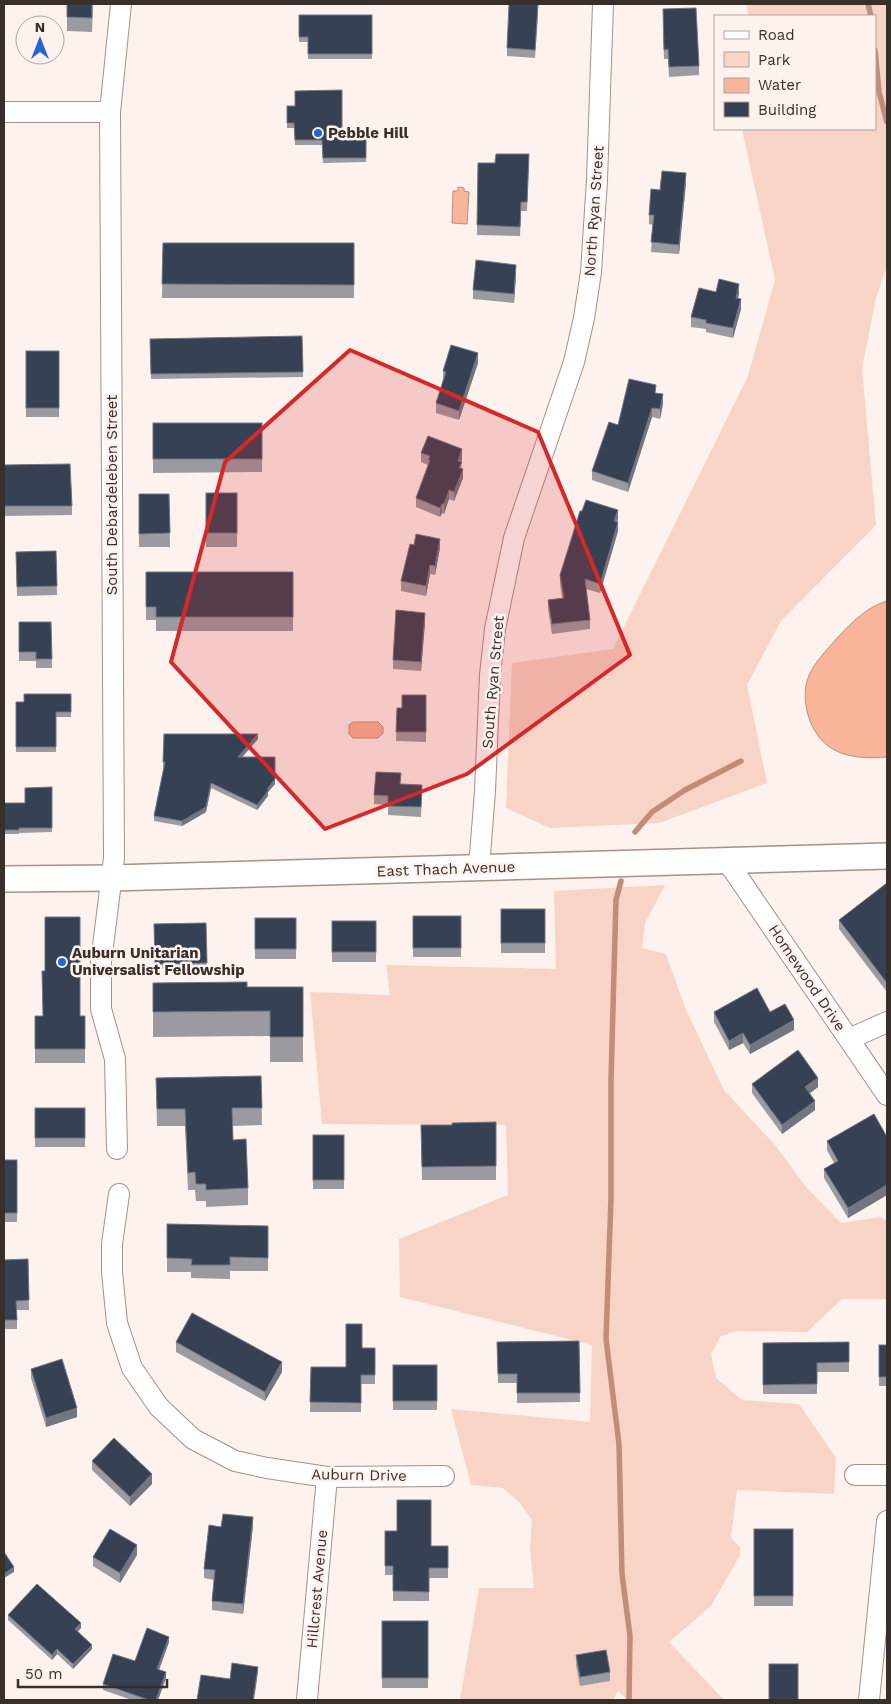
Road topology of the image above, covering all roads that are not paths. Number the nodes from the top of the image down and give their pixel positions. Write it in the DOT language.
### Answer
graph roads {
  1 [pos="121,4"];
  2 [pos="603,4"];
  3 [pos="4,112"];
  4 [pos="110,112"];
  5 [pos="557,414"];
  6 [pos="887,856"];
  7 [pos="727,861"];
  8 [pos="479,868"];
  9 [pos="4,878"];
  10 [pos="111,878"];
  11 [pos="887,1022"];
  12 [pos="849,1039"];
  13 [pos="887,1095"];
  14 [pos="117,1148"];
  15 [pos="119,1194"];
  16 [pos="855,1475"];
  17 [pos="887,1475"];
  18 [pos="444,1476"];
  19 [pos="327,1477"];
  20 [pos="887,1521"];
  21 [pos="307,1700"];
  22 [pos="869,1700"];
  1 -- 4 [label="street, South Debardeleben Street"];
  2 -- 5 [label="street, North Ryan Street"];
  3 -- 4 [label="street"];
  4 -- 10 [label="street, South Debardeleben Street"];
  5 -- 8 [label="street, South Ryan Street"];
  6 -- 7 [label="street, East Thach Avenue"];
  7 -- 8 [label="street, East Thach Avenue"];
  7 -- 12 [label="street, Homewood Drive"];
  8 -- 10 [label="street, East Thach Avenue"];
  9 -- 10 [label="street, East Thach Avenue"];
  10 -- 14 [label="street"];
  11 -- 12 [label="street"];
  12 -- 13 [label="street, Homewood Drive"];
  15 -- 19 [label="street, Auburn Drive"];
  16 -- 17 [label="street"];
  18 -- 19 [label="street, Auburn Drive"];
  19 -- 21 [label="street, Hillcrest Avenue"];
  20 -- 22 [label="street"];
}
